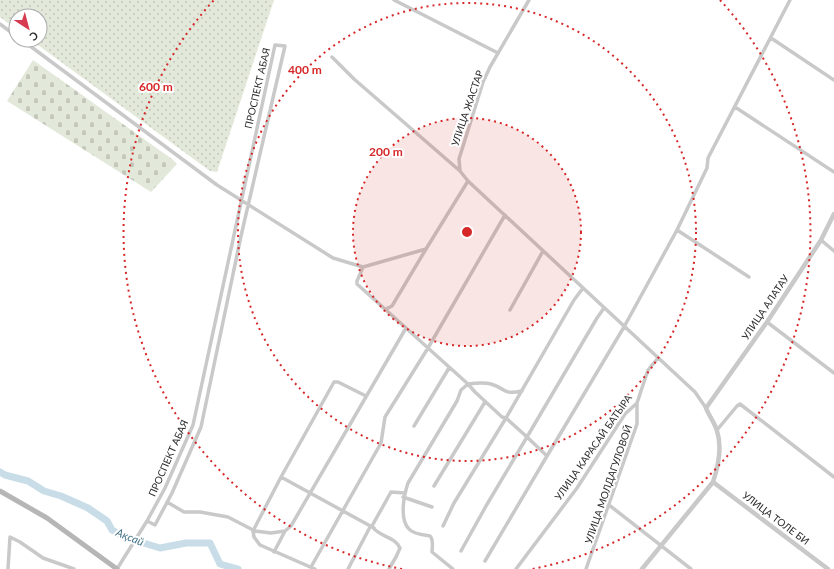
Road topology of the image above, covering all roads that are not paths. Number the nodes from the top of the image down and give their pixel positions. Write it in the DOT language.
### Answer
graph roads {
  1 [pos="394,0"];
  2 [pos="529,0"];
  3 [pos="790,0"];
  4 [pos="771,38"];
  5 [pos="33,48"];
  6 [pos="498,53"];
  7 [pos="332,57"];
  8 [pos="834,80"];
  9 [pos="735,107"];
  10 [pos="460,171"];
  11 [pos="834,172"];
  12 [pos="468,181"];
  13 [pos="241,200"];
  14 [pos="248,206"];
  15 [pos="834,214"];
  16 [pos="505,215"];
  17 [pos="677,230"];
  18 [pos="821,240"];
  19 [pos="426,249"];
  20 [pos="543,251"];
  21 [pos="834,251"];
  22 [pos="363,267"];
  23 [pos="749,277"];
  24 [pos="583,288"];
  25 [pos="604,308"];
  26 [pos="386,310"];
  27 [pos="510,310"];
  28 [pos="767,322"];
  29 [pos="624,327"];
  30 [pos="406,328"];
  31 [pos="428,348"];
  32 [pos="658,358"];
  33 [pos="449,368"];
  34 [pos="834,373"];
  35 [pos="468,384"];
  36 [pos="522,391"];
  37 [pos="366,396"];
  38 [pos="485,402"];
  39 [pos="636,403"];
  40 [pos="706,408"];
  41 [pos="506,418"];
  42 [pos="414,426"];
  43 [pos="717,430"];
  44 [pos="527,437"];
  45 [pos="547,456"];
  46 [pos="281,477"];
  47 [pos="834,477"];
  48 [pos="713,482"];
  49 [pos="434,486"];
  50 [pos="0,491"];
  51 [pos="310,493"];
  52 [pos="404,495"];
  53 [pos="167,502"];
  54 [pos="609,505"];
  55 [pos="432,507"];
  56 [pos="342,511"];
  57 [pos="147,521"];
  58 [pos="443,526"];
  59 [pos="372,528"];
  60 [pos="253,530"];
  61 [pos="285,530"];
  62 [pos="662,546"];
  63 [pos="461,551"];
  64 [pos="274,552"];
  65 [pos="485,561"];
  66 [pos="311,567"];
  67 [pos="8,569"];
  68 [pos="74,569"];
  69 [pos="115,569"];
  70 [pos="315,569"];
  71 [pos="348,569"];
  72 [pos="389,569"];
  73 [pos="453,569"];
  74 [pos="516,569"];
  75 [pos="586,569"];
  76 [pos="642,569"];
  77 [pos="691,569"];
  78 [pos="828,569"];
  1 -- 6 [label="street"];
  2 -- 6 [label="street, УЛИЦА ЖАСТАР"];
  3 -- 4 [label="street"];
  4 -- 8 [label="street"];
  4 -- 9 [label="street"];
  5 -- 13 [label="street"];
  6 -- 10 [label="street, УЛИЦА ЖАСТАР"];
  7 -- 10 [label="street"];
  9 -- 11 [label="street"];
  9 -- 17 [label="street"];
  10 -- 12 [label="street"];
  12 -- 16 [label="street"];
  12 -- 19 [label="street"];
  13 -- 14 [label="street"];
  13 -- 14 [label="street, ПРОСПЕКТ АБАЯ"];
  13 -- 57 [label="street, ПРОСПЕКТ АБАЯ"];
  14 -- 22 [label="street"];
  14 -- 53 [label="street, ПРОСПЕКТ АБАЯ"];
  15 -- 18 [label="street, УЛИЦА АЛАТАУ"];
  16 -- 20 [label="street"];
  16 -- 31 [label="street"];
  17 -- 23 [label="street"];
  17 -- 29 [label="street"];
  18 -- 21 [label="street"];
  18 -- 28 [label="street, УЛИЦА АЛАТАУ"];
  19 -- 22 [label="street"];
  19 -- 26 [label="street"];
  20 -- 24 [label="street"];
  20 -- 27 [label="street"];
  22 -- 26 [label="street"];
  24 -- 25 [label="street"];
  24 -- 36 [label="street"];
  25 -- 29 [label="street"];
  25 -- 44 [label="street"];
  26 -- 30 [label="street"];
  28 -- 34 [label="street"];
  28 -- 40 [label="street, УЛИЦА АЛАТАУ"];
  29 -- 32 [label="street"];
  29 -- 45 [label="street"];
  30 -- 31 [label="street"];
  30 -- 37 [label="street"];
  31 -- 33 [label="street"];
  31 -- 56 [label="street"];
  32 -- 39 [label="street, УЛИЦА КАРАСАЙ БАТЫРА"];
  32 -- 40 [label="street"];
  33 -- 35 [label="street"];
  33 -- 42 [label="street"];
  35 -- 36 [label="street"];
  35 -- 38 [label="street"];
  35 -- 52 [label="street"];
  36 -- 41 [label="street"];
  37 -- 46 [label="street"];
  37 -- 51 [label="street"];
  38 -- 41 [label="street"];
  38 -- 49 [label="street"];
  39 -- 54 [label="street, УЛИЦА МОЛДАГУЛОВОЙ"];
  39 -- 74 [label="street, УЛИЦА КАРАСАЙ БАТЫРА"];
  40 -- 43 [label="street"];
  41 -- 44 [label="street"];
  41 -- 58 [label="street"];
  43 -- 47 [label="street"];
  43 -- 48 [label="street"];
  44 -- 45 [label="street"];
  44 -- 63 [label="street"];
  45 -- 65 [label="street"];
  46 -- 51 [label="street"];
  46 -- 60 [label="street"];
  48 -- 62 [label="street"];
  48 -- 78 [label="street, УЛИЦА ТОЛЕ БИ"];
  50 -- 69 [label="main road"];
  51 -- 56 [label="street"];
  51 -- 61 [label="street"];
  52 -- 55 [label="street"];
  52 -- 59 [label="street"];
  52 -- 73 [label="street"];
  53 -- 57 [label="street, ПРОСПЕКТ АБАЯ"];
  53 -- 60 [label="street"];
  54 -- 62 [label="street"];
  54 -- 75 [label="street, УЛИЦА МОЛДАГУЛОВОЙ"];
  56 -- 59 [label="street"];
  56 -- 66 [label="street"];
  57 -- 69 [label="street, ПРОСПЕКТ АБАЯ"];
  59 -- 71 [label="street"];
  59 -- 72 [label="street"];
  60 -- 61 [label="street"];
  60 -- 64 [label="street"];
  61 -- 64 [label="street"];
  62 -- 76 [label="street"];
  62 -- 77 [label="street"];
  64 -- 66 [label="street"];
  66 -- 70 [label="street"];
  67 -- 68 [label="street"];
}
